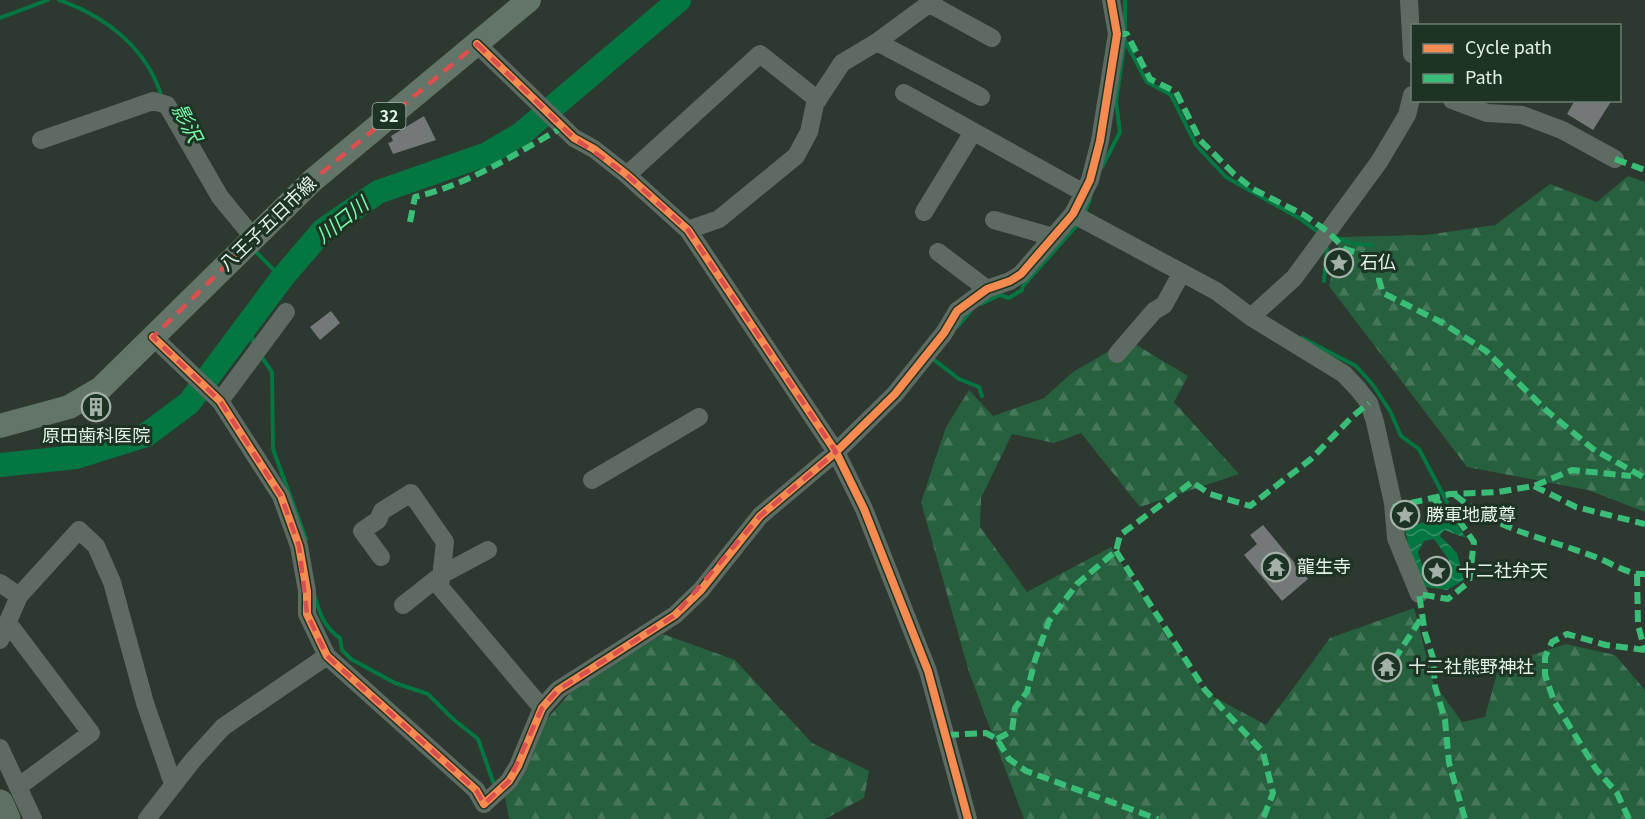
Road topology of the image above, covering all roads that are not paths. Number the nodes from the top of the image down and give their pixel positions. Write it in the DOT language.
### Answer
graph roads {
  1 [pos="529,0"];
  2 [pos="1112,0"];
  3 [pos="1409,0"];
  4 [pos="932,2"];
  5 [pos="1411,27"];
  6 [pos="992,38"];
  7 [pos="877,42"];
  8 [pos="477,44"];
  9 [pos="953,82"];
  10 [pos="903,93"];
  11 [pos="981,97"];
  12 [pos="818,100"];
  13 [pos="1411,102"];
  14 [pos="1458,102"];
  15 [pos="937,112"];
  16 [pos="973,132"];
  17 [pos="41,140"];
  18 [pos="1615,159"];
  19 [pos="627,175"];
  20 [pos="1084,193"];
  21 [pos="924,212"];
  22 [pos="1079,217"];
  23 [pos="994,220"];
  24 [pos="688,230"];
  25 [pos="1053,237"];
  26 [pos="248,242"];
  27 [pos="938,252"];
  28 [pos="1181,274"];
  29 [pos="987,289"];
  30 [pos="286,312"];
  31 [pos="1251,317"];
  32 [pos="153,337"];
  33 [pos="1117,354"];
  34 [pos="217,398"];
  35 [pos="699,417"];
  36 [pos="0,426"];
  37 [pos="836,452"];
  38 [pos="592,480"];
  39 [pos="488,550"];
  40 [pos="381,557"];
  41 [pos="441,575"];
  42 [pos="0,583"];
  43 [pos="1419,594"];
  44 [pos="19,596"];
  45 [pos="403,605"];
  46 [pos="8,623"];
  47 [pos="0,640"];
  48 [pos="327,656"];
  49 [pos="542,708"];
  50 [pos="0,748"];
  51 [pos="173,784"];
  52 [pos="9,795"];
  53 [pos="8,819"];
  54 [pos="33,819"];
  55 [pos="147,819"];
  56 [pos="968,819"];
  1 -- 8 [label="main road, 八王子五日市線 / 32"];
  2 -- 20 [label="street"];
  3 -- 5 [label="street"];
  4 -- 6 [label="street"];
  4 -- 7 [label="street"];
  7 -- 9 [label="street"];
  7 -- 12 [label="street"];
  8 -- 19 [label="street"];
  8 -- 26 [label="main road, 八王子五日市線 / 32"];
  9 -- 11 [label="street"];
  9 -- 15 [label="street"];
  10 -- 15 [label="street"];
  12 -- 19 [label="street"];
  12 -- 24 [label="street"];
  13 -- 31 [label="street"];
  14 -- 18 [label="street"];
  15 -- 16 [label="street"];
  16 -- 20 [label="street"];
  16 -- 21 [label="street"];
  17 -- 26 [label="street"];
  19 -- 24 [label="street"];
  20 -- 22 [label="street"];
  22 -- 25 [label="street"];
  22 -- 28 [label="street"];
  23 -- 25 [label="street"];
  24 -- 37 [label="street"];
  25 -- 29 [label="street"];
  26 -- 32 [label="main road, 八王子五日市線 / 32"];
  27 -- 29 [label="street"];
  28 -- 31 [label="street"];
  28 -- 33 [label="street"];
  29 -- 37 [label="street"];
  30 -- 34 [label="street"];
  31 -- 43 [label="street"];
  32 -- 34 [label="street"];
  32 -- 36 [label="main road, 八王子五日市線 / 32"];
  34 -- 48 [label="street"];
  35 -- 38 [label="street"];
  37 -- 49 [label="street"];
  37 -- 56 [label="street"];
  39 -- 41 [label="street"];
  40 -- 41 [label="street"];
  41 -- 45 [label="street"];
  41 -- 49 [label="street"];
  42 -- 44 [label="street"];
  44 -- 46 [label="street"];
  44 -- 51 [label="street"];
  46 -- 47 [label="street"];
  46 -- 52 [label="street"];
  48 -- 49 [label="street"];
  48 -- 51 [label="street"];
  50 -- 52 [label="street"];
  51 -- 55 [label="street"];
  52 -- 53 [label="highway"];
  52 -- 54 [label="street"];
}
